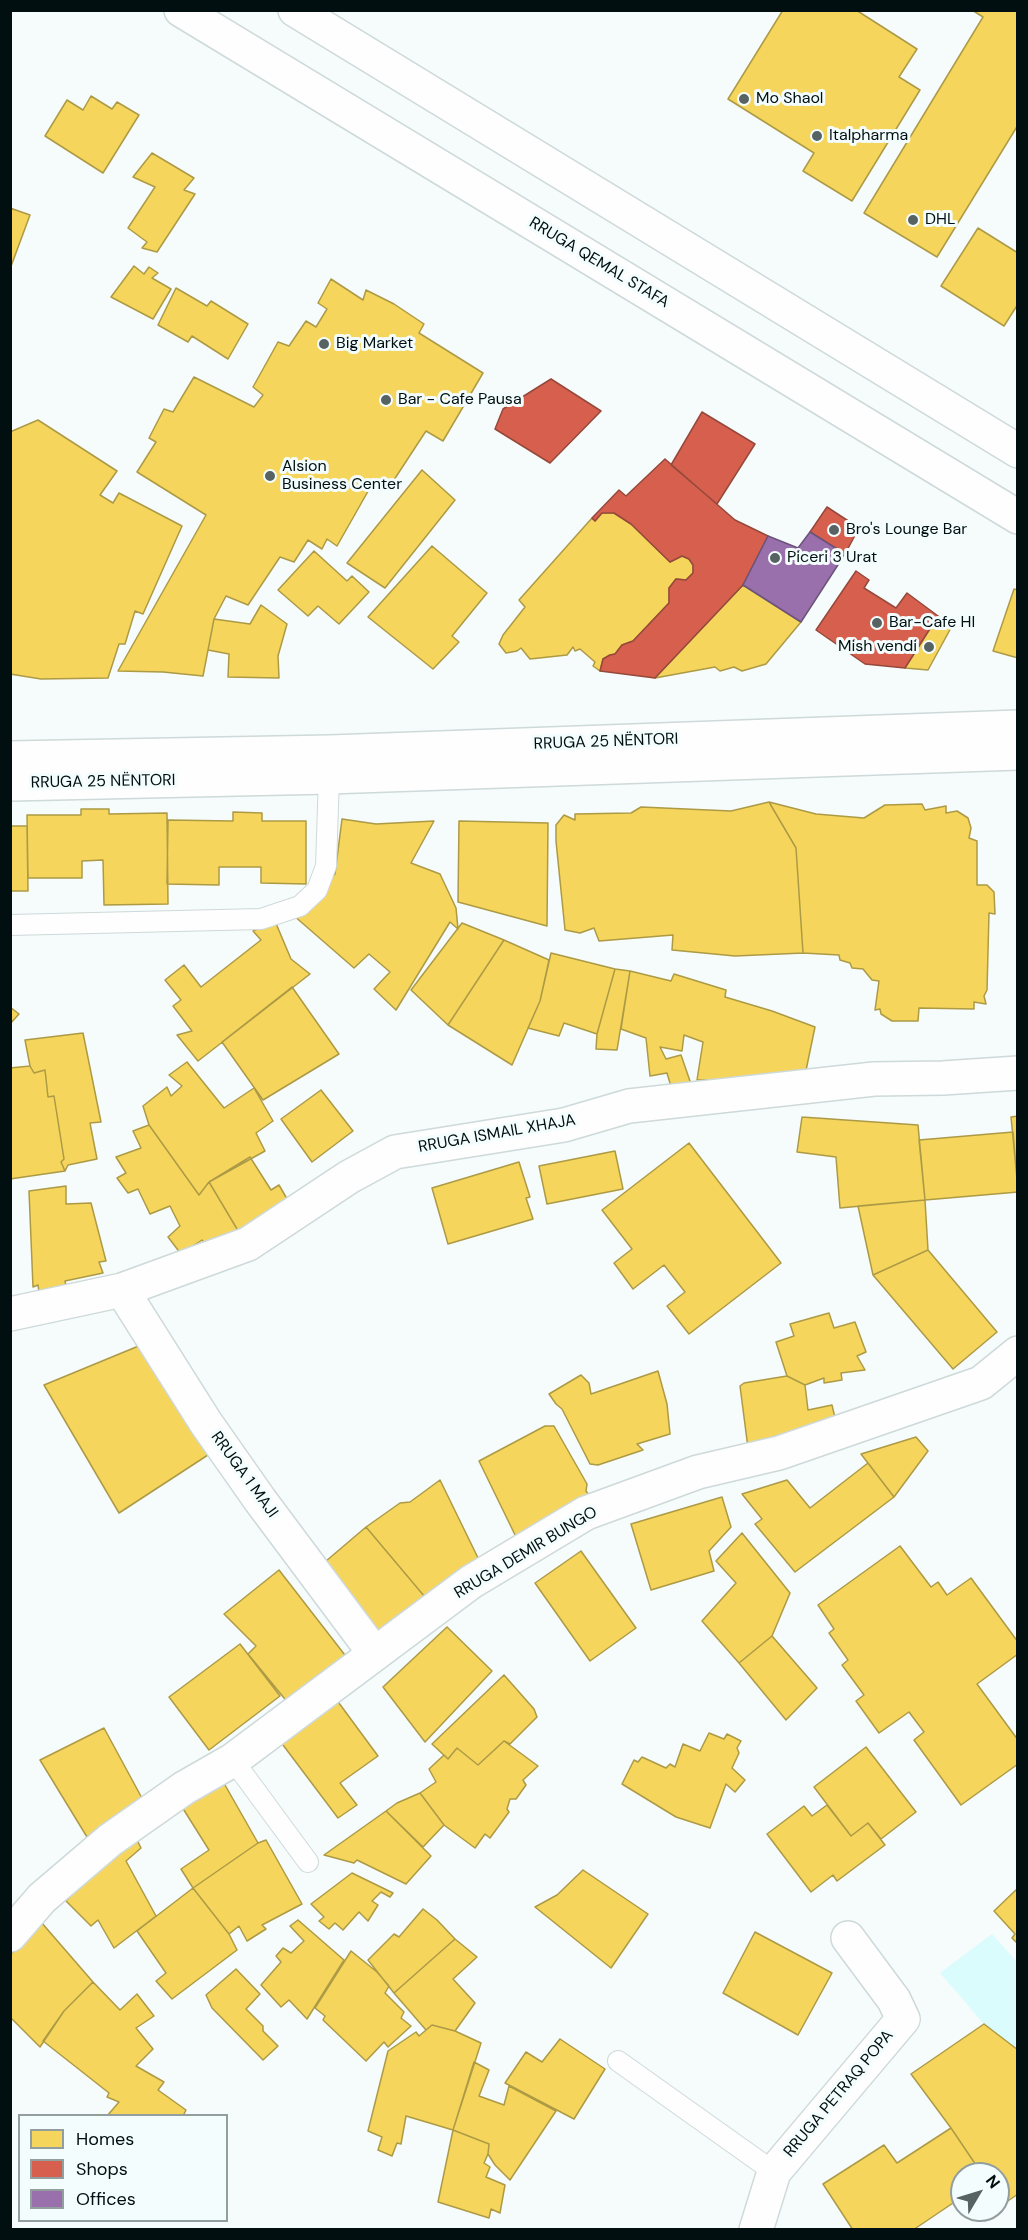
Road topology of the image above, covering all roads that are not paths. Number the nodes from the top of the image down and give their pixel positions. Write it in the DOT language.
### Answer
graph roads {
  1 [pos="181,10"];
  2 [pos="295,10"];
  3 [pos="1017,451"];
  4 [pos="1017,517"];
  5 [pos="1017,727"];
  6 [pos="1017,753"];
  7 [pos="10,758"];
  8 [pos="194,767"];
  9 [pos="329,777"];
  10 [pos="10,784"];
  11 [pos="10,926"];
  12 [pos="1017,1073"];
  13 [pos="122,1290"];
  14 [pos="10,1314"];
  15 [pos="1017,1353"];
  16 [pos="375,1654"];
  17 [pos="233,1760"];
  18 [pos="308,1862"];
  19 [pos="10,1935"];
  20 [pos="848,1938"];
  21 [pos="618,2061"];
  22 [pos="774,2172"];
  23 [pos="756,2229"];
  1 -- 4 [label="street, RRUGA QEMAL STAFA"];
  2 -- 3 [label="street"];
  5 -- 8 [label="street, RRUGA 25 NËNTORI"];
  6 -- 9 [label="street, RRUGA 25 NËNTORI"];
  7 -- 8 [label="street, RRUGA 25 NËNTORI"];
  8 -- 9 [label="street, RRUGA 25 NËNTORI"];
  8 -- 10 [label="street, RRUGA 25 NËNTORI"];
  9 -- 11 [label="lane"];
  12 -- 13 [label="street, RRUGA ISMAIL XHAJA"];
  13 -- 14 [label="street, RRUGA ISMAIL XHAJA"];
  13 -- 16 [label="street, RRUGA 1 MAJI"];
  15 -- 16 [label="street, RRUGA DEMIR BUNGO"];
  16 -- 17 [label="street, RRUGA DEMIR BUNGO"];
  17 -- 18 [label="lane"];
  17 -- 19 [label="street, RRUGA DEMIR BUNGO"];
  20 -- 22 [label="street, RRUGA PETRAQ POPA"];
  21 -- 22 [label="lane"];
  22 -- 23 [label="street, RRUGA PETRAQ POPA"];
}
